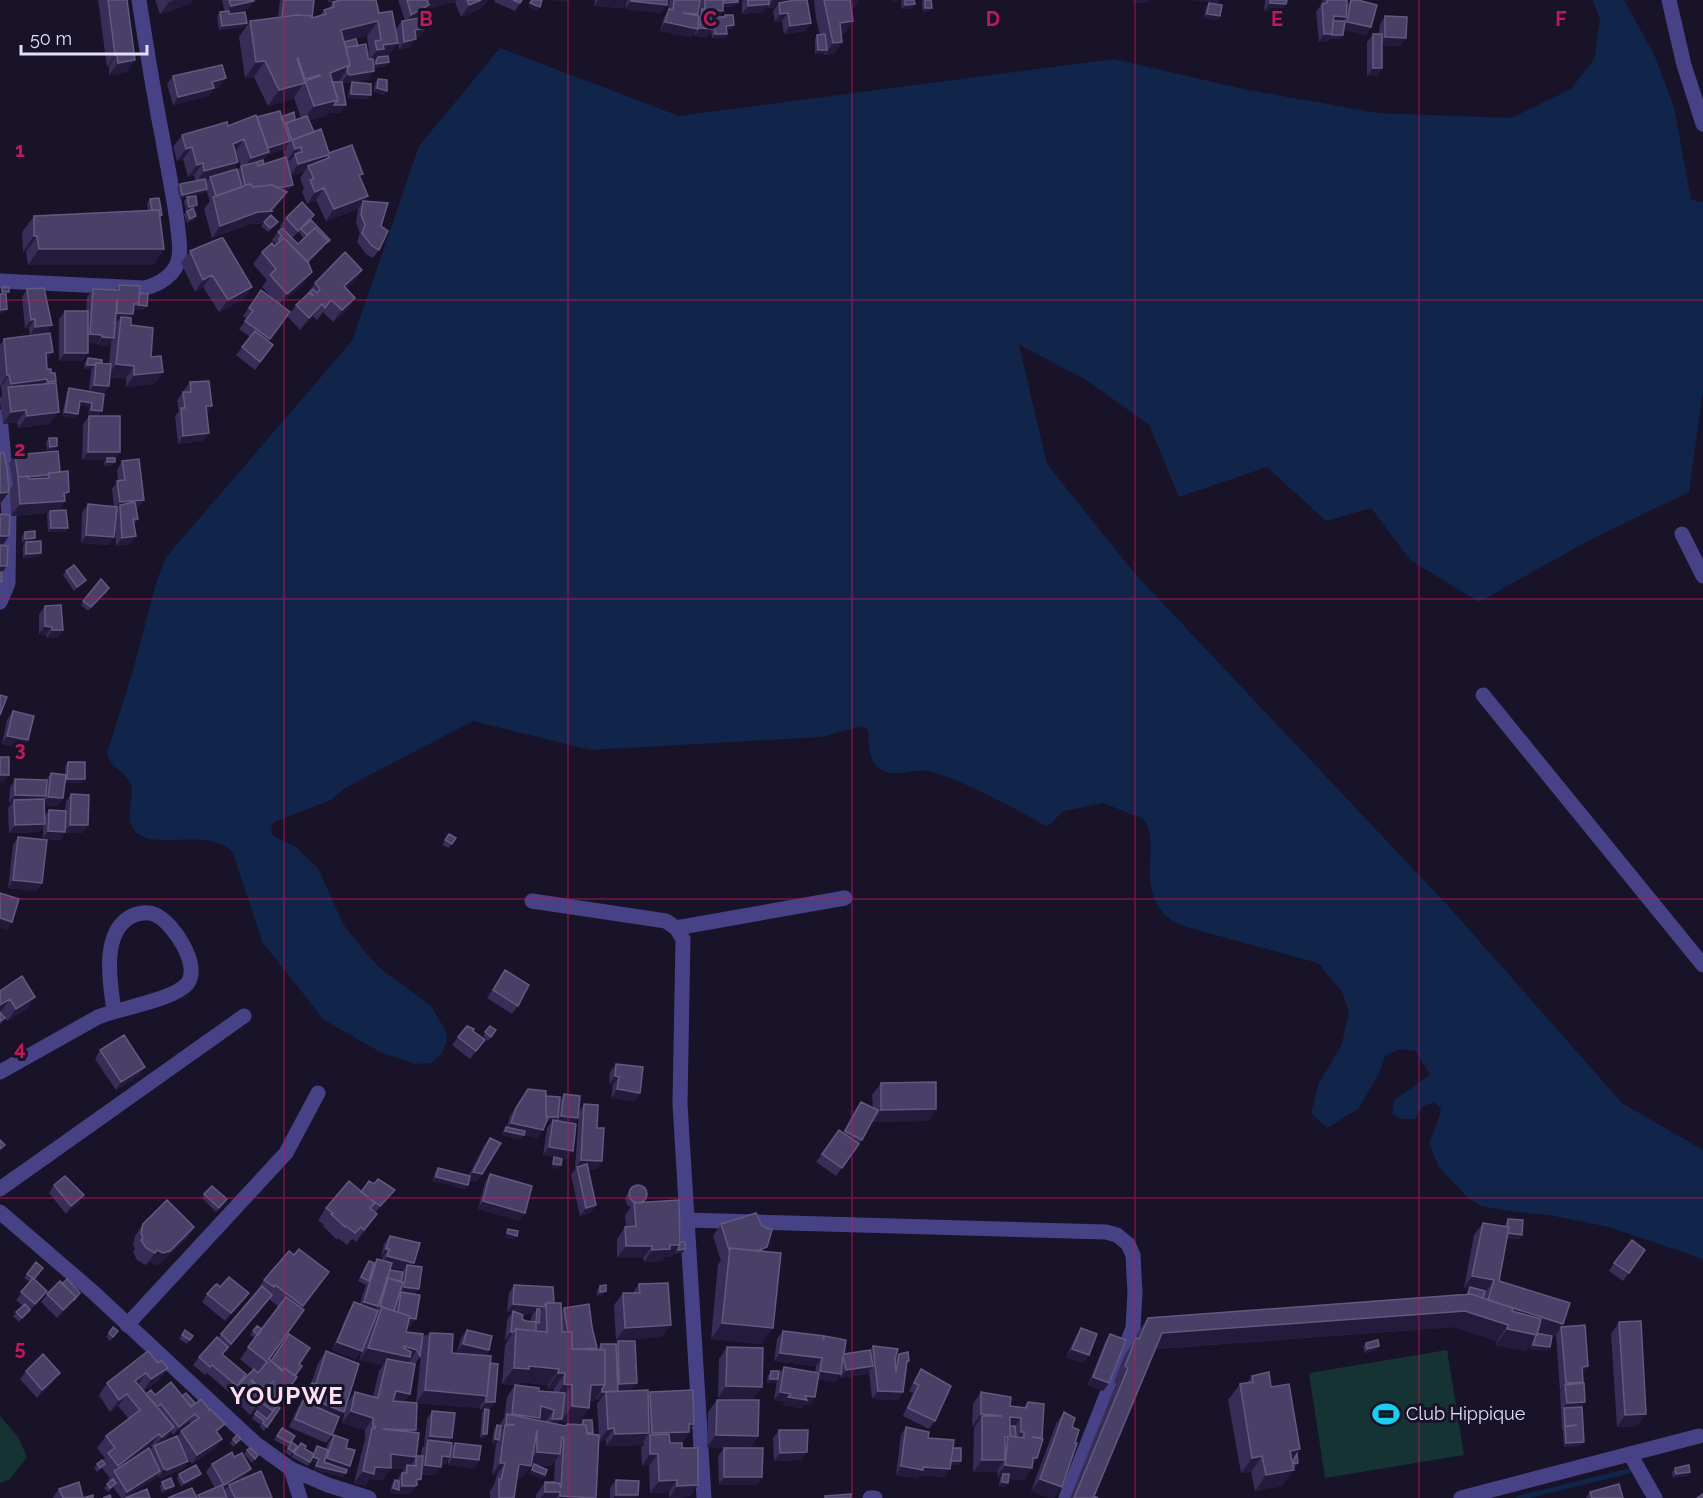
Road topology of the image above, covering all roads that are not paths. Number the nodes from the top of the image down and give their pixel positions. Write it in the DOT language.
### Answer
graph roads {
  1 [pos="139,0"];
  2 [pos="1669,0"];
  3 [pos="1703,124"];
  4 [pos="0,281"];
  5 [pos="0,417"];
  6 [pos="1682,534"];
  7 [pos="1703,576"];
  8 [pos="0,602"];
  9 [pos="1483,695"];
  10 [pos="845,898"];
  11 [pos="532,901"];
  12 [pos="676,928"];
  13 [pos="1703,965"];
  14 [pos="114,1011"];
  15 [pos="244,1016"];
  16 [pos="0,1072"];
  17 [pos="318,1093"];
  18 [pos="0,1189"];
  19 [pos="0,1212"];
  20 [pos="687,1220"];
  21 [pos="127,1325"];
  22 [pos="1699,1436"];
  23 [pos="1630,1454"];
  24 [pos="291,1469"];
  25 [pos="300,1498"];
  26 [pos="369,1498"];
  27 [pos="704,1498"];
  28 [pos="870,1498"];
  29 [pos="875,1498"];
  30 [pos="1065,1498"];
  31 [pos="1461,1498"];
  32 [pos="1654,1498"];
  1 -- 4 [label="street"];
  2 -- 3 [label="street"];
  5 -- 8 [label="street"];
  6 -- 7 [label="street"];
  9 -- 13 [label="street"];
  10 -- 12 [label="street"];
  11 -- 12 [label="street"];
  12 -- 20 [label="street"];
  14 -- 14 [label="street"];
  14 -- 16 [label="street"];
  15 -- 18 [label="street"];
  17 -- 21 [label="street"];
  19 -- 21 [label="street"];
  20 -- 27 [label="street"];
  20 -- 30 [label="street"];
  21 -- 24 [label="street"];
  22 -- 23 [label="street"];
  23 -- 31 [label="street"];
  23 -- 32 [label="street"];
  24 -- 25 [label="street"];
  24 -- 26 [label="street"];
  28 -- 29 [label="street"];
}
